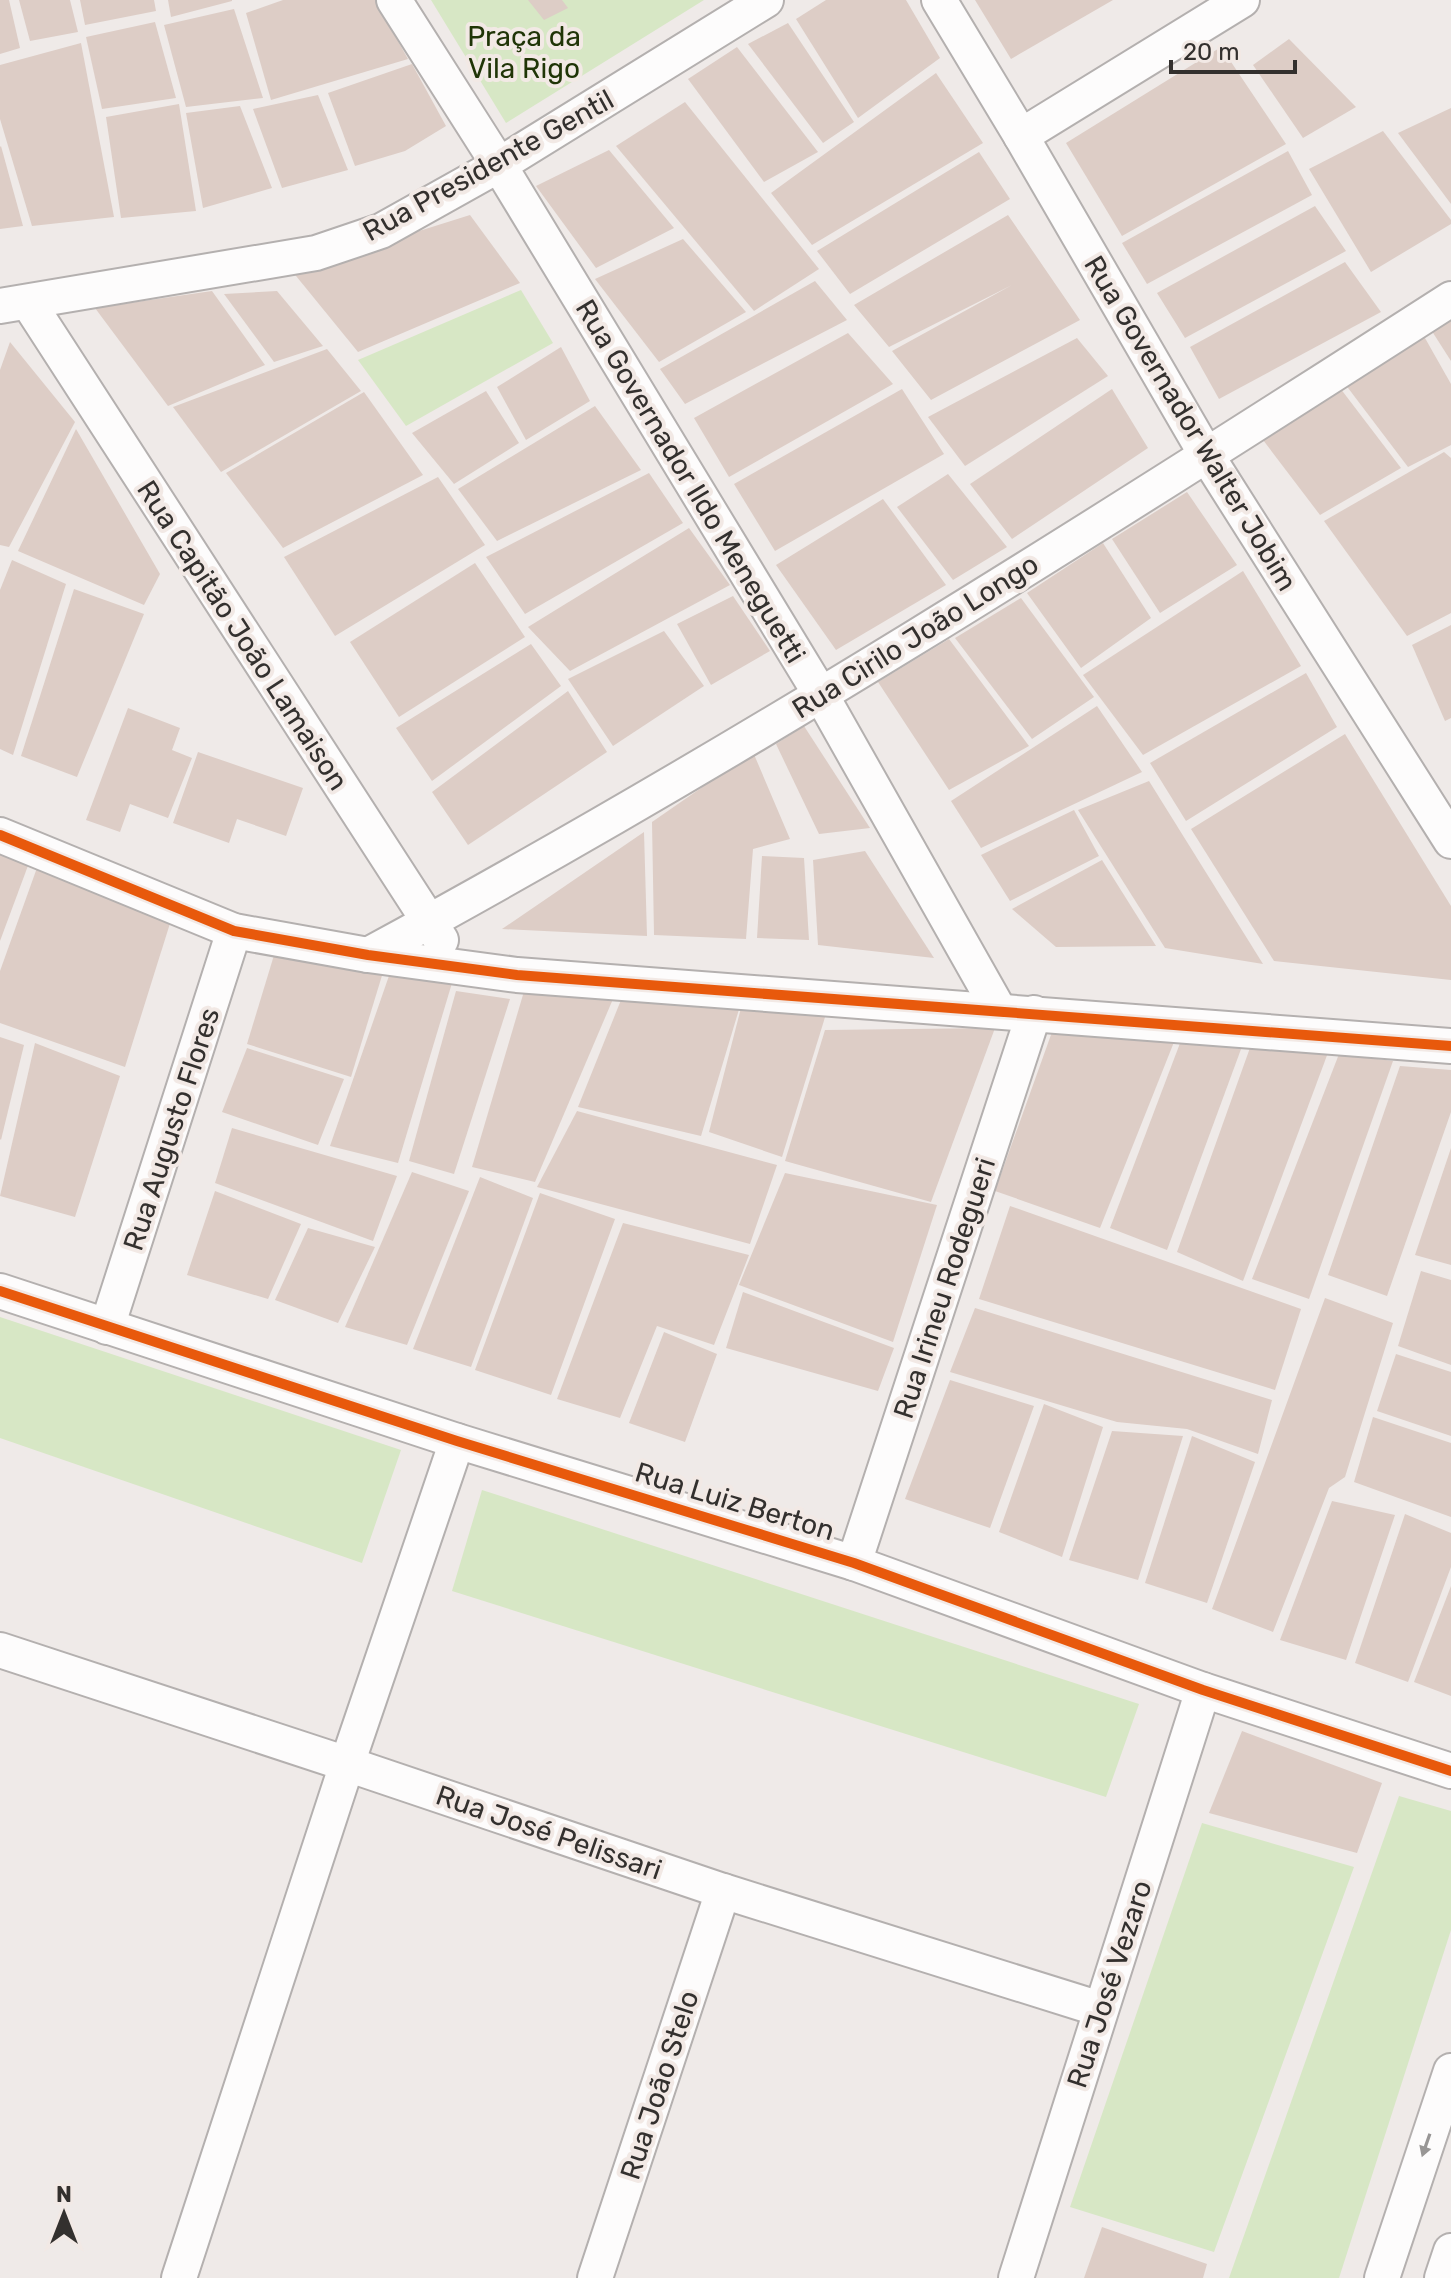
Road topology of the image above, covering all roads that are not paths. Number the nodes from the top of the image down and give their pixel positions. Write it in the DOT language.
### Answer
graph roads {
  1 [pos="394,0"];
  2 [pos="766,0"];
  3 [pos="939,0"];
  4 [pos="1242,0"];
  5 [pos="1021,136"];
  6 [pos="499,165"];
  7 [pos="1451,299"];
  8 [pos="14,304"];
  9 [pos="1207,456"];
  10 [pos="821,695"];
  11 [pos="0,835"];
  12 [pos="1451,841"];
  13 [pos="429,922"];
  14 [pos="234,931"];
  15 [pos="368,955"];
  16 [pos="460,968"];
  17 [pos="999,1010"];
  18 [pos="1034,1013"];
  19 [pos="1451,1046"];
  20 [pos="0,1291"];
  21 [pos="107,1327"];
  22 [pos="457,1441"];
  23 [pos="854,1563"];
  24 [pos="0,1650"];
  25 [pos="1203,1690"];
  26 [pos="347,1764"];
  27 [pos="1451,1771"];
  28 [pos="723,1891"];
  29 [pos="1100,2009"];
  30 [pos="1451,2071"];
  31 [pos="1451,2251"];
  32 [pos="179,2278"];
  33 [pos="595,2278"];
  34 [pos="1016,2278"];
  35 [pos="1382,2278"];
  36 [pos="1442,2278"];
  1 -- 6 [label="street, Rua Governador Ildo Meneguetti"];
  2 -- 6 [label="street, Rua Presidente Gentil"];
  3 -- 5 [label="street, Rua Governador Walter Jobim"];
  4 -- 5 [label="street"];
  5 -- 9 [label="street, Rua Governador Walter Jobim"];
  6 -- 8 [label="street, Rua Presidente Gentil"];
  6 -- 10 [label="street, Rua Governador Ildo Meneguetti"];
  7 -- 9 [label="street, Rua Cirilo João Longo"];
  8 -- 13 [label="street, Rua Capitão João Lamaison"];
  9 -- 10 [label="street, Rua Cirilo João Longo"];
  9 -- 12 [label="street, Rua Governador Walter Jobim"];
  10 -- 13 [label="street, Rua Cirilo João Longo"];
  10 -- 17 [label="street, Rua Governador Ildo Meneguetti"];
  11 -- 14 [label="street"];
  13 -- 15 [label="street, Rua Cirilo João Longo"];
  13 -- 16 [label="street, Rua Capitão João Lamaison"];
  14 -- 15 [label="street"];
  14 -- 21 [label="street, Rua Augusto Flores"];
  15 -- 16 [label="street"];
  16 -- 17 [label="street"];
  17 -- 18 [label="street"];
  18 -- 19 [label="street"];
  18 -- 23 [label="street, Rua Irineu Rodegueri"];
  20 -- 21 [label="street, Rua Luiz Berton"];
  21 -- 22 [label="street, Rua Luiz Berton"];
  22 -- 23 [label="street, Rua Luiz Berton"];
  22 -- 26 [label="street"];
  23 -- 25 [label="street, Rua Luiz Berton"];
  24 -- 26 [label="street, Rua José Pelissari"];
  25 -- 27 [label="street, Rua Luiz Berton"];
  25 -- 29 [label="street, Rua José Vezaro"];
  26 -- 28 [label="street, Rua José Pelissari"];
  26 -- 32 [label="street"];
  28 -- 29 [label="street, Rua José Pelissari"];
  28 -- 33 [label="street, Rua João Stelo"];
  29 -- 34 [label="street, Rua José Vezaro"];
  30 -- 35 [label="street, one-way"];
  31 -- 36 [label="street"];
}
